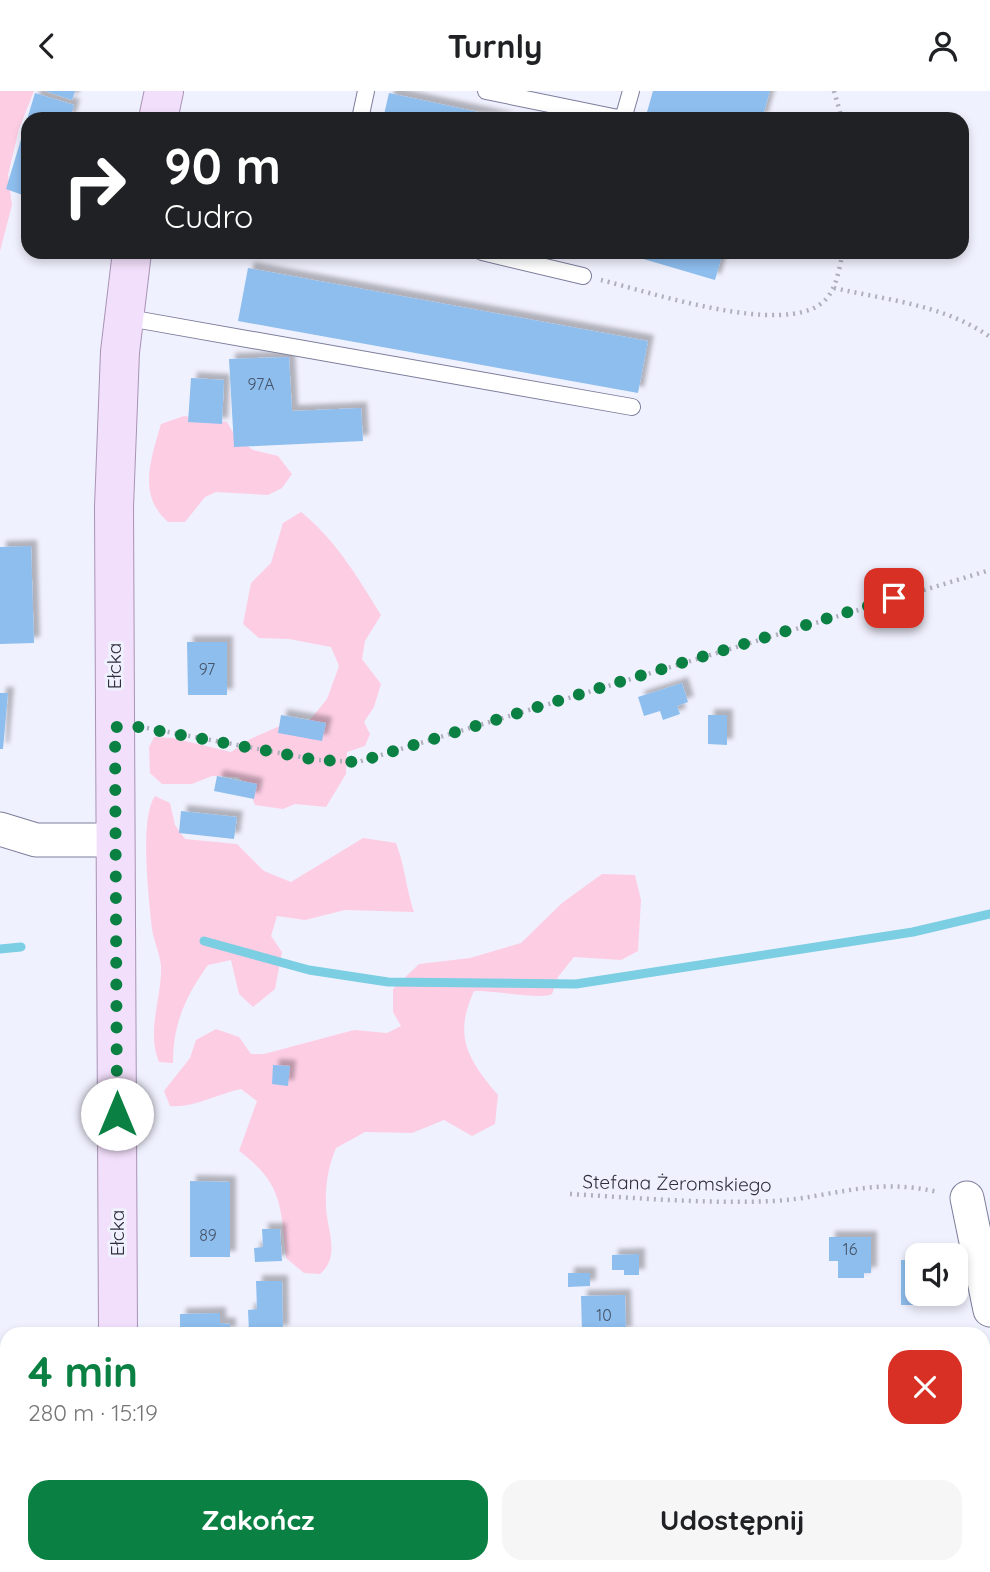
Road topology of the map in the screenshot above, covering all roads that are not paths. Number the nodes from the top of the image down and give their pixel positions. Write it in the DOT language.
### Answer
graph roads {
  1 [pos="164,91"];
  2 [pos="366,91"];
  3 [pos="486,91"];
  4 [pos="631,91"];
  5 [pos="160,112"];
  6 [pos="362,112"];
  7 [pos="589,112"];
  8 [pos="625,112"];
  9 [pos="131,259"];
  10 [pos="511,259"];
  11 [pos="583,276"];
  12 [pos="123,317"];
  13 [pos="632,407"];
  14 [pos="0,829"];
  15 [pos="116,840"];
  16 [pos="967,1198"];
  17 [pos="990,1310"];
  18 [pos="118,1327"];
  1 -- 5 [label="main road"];
  2 -- 6 [label="lane"];
  3 -- 7 [label="lane"];
  4 -- 8 [label="lane"];
  9 -- 12 [label="main road, Ełcka"];
  10 -- 11 [label="lane"];
  12 -- 13 [label="lane"];
  12 -- 15 [label="main road, Ełcka"];
  14 -- 15 [label="street"];
  15 -- 18 [label="main road, Ełcka"];
  16 -- 17 [label="street"];
}
